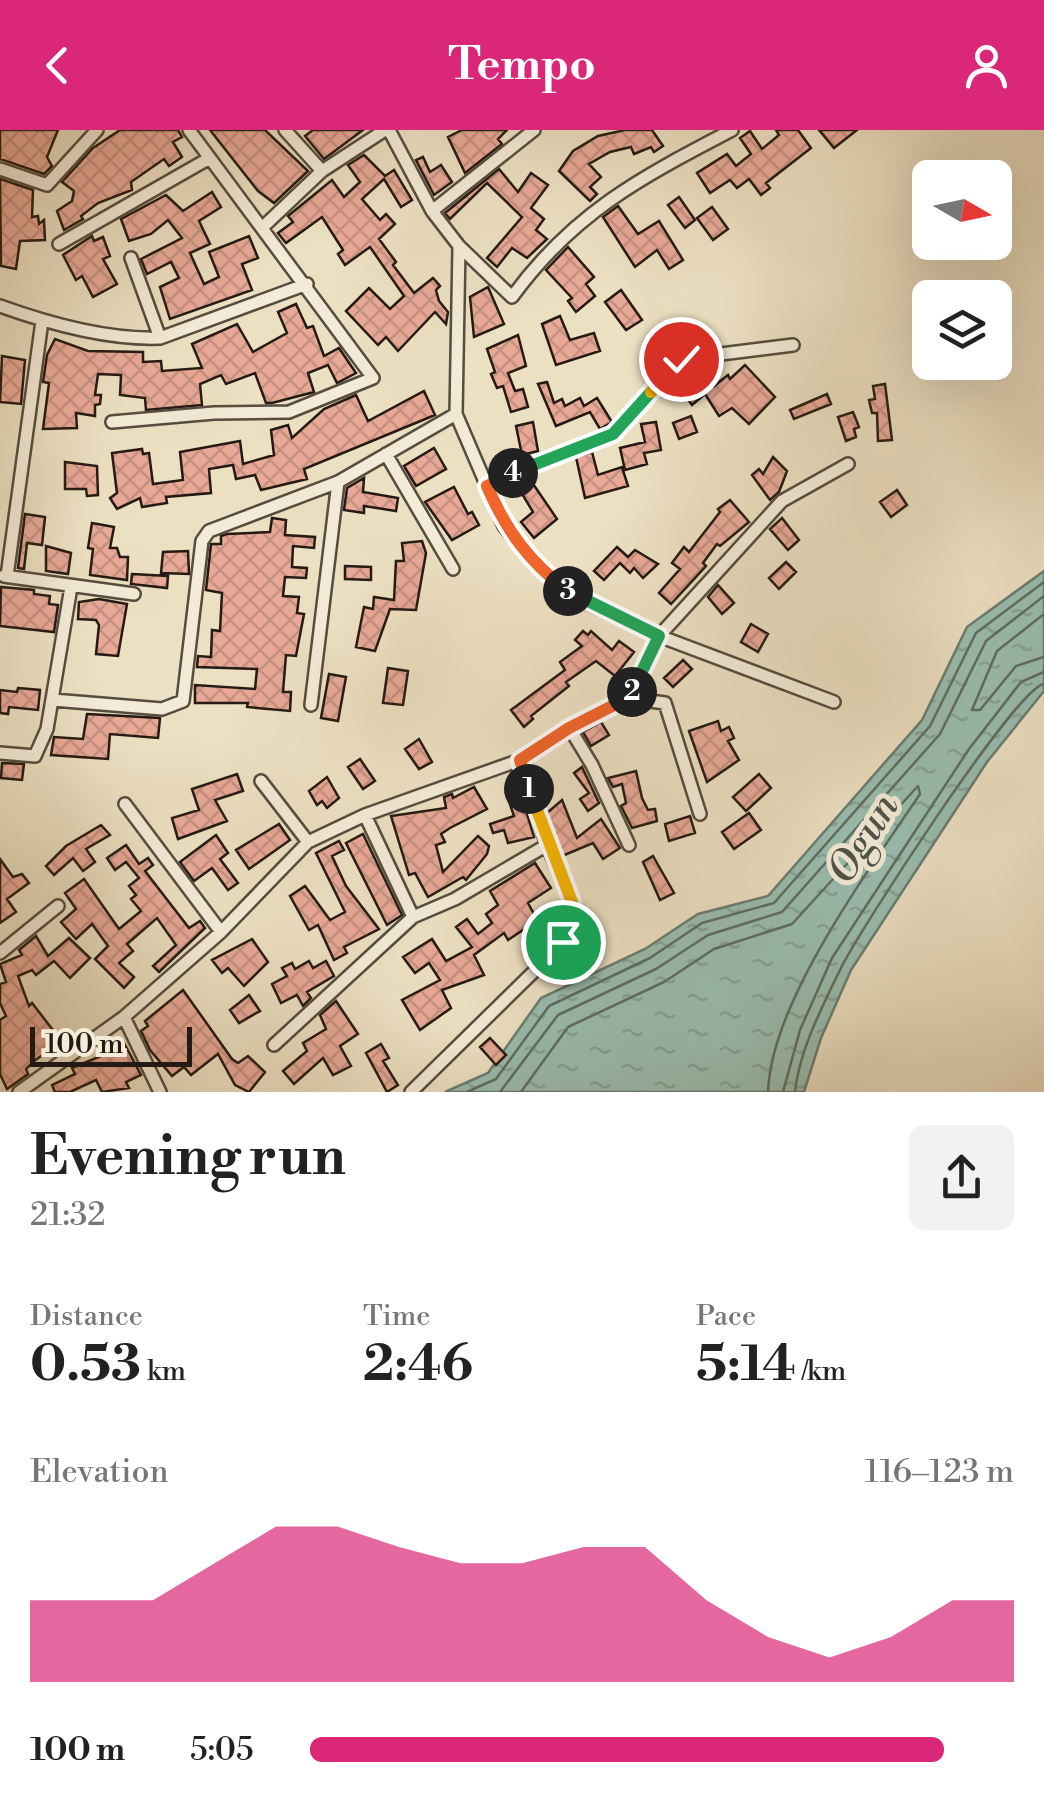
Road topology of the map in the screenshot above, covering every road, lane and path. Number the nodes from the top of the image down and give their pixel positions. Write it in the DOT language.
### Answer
graph roads {
  1 [pos="98,130"];
  2 [pos="190,130"];
  3 [pos="285,130"];
  4 [pos="387,130"];
  5 [pos="534,130"];
  6 [pos="732,130"];
  7 [pos="208,158"];
  8 [pos="0,170"];
  9 [pos="322,171"];
  10 [pos="432,211"];
  11 [pos="264,226"];
  12 [pos="59,244"];
  13 [pos="459,246"];
  14 [pos="131,258"];
  15 [pos="307,284"];
  16 [pos="0,306"];
  17 [pos="42,321"];
  18 [pos="160,338"];
  19 [pos="793,344"];
  20 [pos="456,414"];
  21 [pos="112,422"];
  22 [pos="386,454"];
  23 [pos="848,464"];
  24 [pos="338,482"];
  25 [pos="487,486"];
  26 [pos="453,569"];
  27 [pos="4,576"];
  28 [pos="71,587"];
  29 [pos="134,594"];
  30 [pos="659,636"];
  31 [pos="628,698"];
  32 [pos="53,700"];
  33 [pos="834,702"];
  34 [pos="311,705"];
  35 [pos="569,728"];
  36 [pos="0,753"];
  37 [pos="520,760"];
  38 [pos="261,781"];
  39 [pos="125,804"];
  40 [pos="700,814"];
  41 [pos="364,816"];
  42 [pos="308,842"];
  43 [pos="547,845"];
  44 [pos="629,845"];
  45 [pos="58,906"];
  46 [pos="413,917"];
  47 [pos="221,932"];
  48 [pos="0,953"];
  49 [pos="124,1017"];
  50 [pos="274,1044"];
  51 [pos="19,1092"];
  52 [pos="160,1092"];
  53 [pos="411,1092"];
  1 -- 8 [label="street"];
  2 -- 7 [label="street"];
  3 -- 9 [label="street"];
  4 -- 9 [label="street"];
  4 -- 10 [label="street"];
  5 -- 10 [label="street"];
  6 -- 13 [label="street"];
  7 -- 11 [label="street"];
  7 -- 12 [label="street"];
  9 -- 11 [label="street"];
  10 -- 13 [label="street"];
  11 -- 15 [label="street"];
  13 -- 20 [label="street"];
  14 -- 18 [label="street"];
  15 -- 18 [label="street"];
  15 -- 21 [label="street"];
  16 -- 17 [label="street"];
  17 -- 18 [label="street"];
  17 -- 27 [label="street"];
  19 -- 25 [label="street"];
  20 -- 22 [label="street"];
  20 -- 25 [label="street"];
  22 -- 24 [label="street"];
  22 -- 26 [label="street"];
  23 -- 30 [label="street"];
  24 -- 32 [label="street"];
  24 -- 34 [label="street"];
  25 -- 30 [label="street"];
  27 -- 28 [label="street"];
  28 -- 29 [label="street"];
  28 -- 32 [label="street"];
  30 -- 31 [label="street"];
  30 -- 33 [label="street"];
  31 -- 35 [label="street"];
  31 -- 40 [label="street"];
  32 -- 36 [label="street"];
  35 -- 37 [label="street"];
  35 -- 44 [label="street"];
  37 -- 41 [label="street"];
  37 -- 43 [label="street"];
  38 -- 42 [label="street"];
  39 -- 47 [label="street"];
  41 -- 42 [label="street"];
  41 -- 46 [label="street"];
  42 -- 47 [label="street"];
  43 -- 46 [label="street"];
  43 -- 53 [label="street"];
  45 -- 48 [label="street"];
  46 -- 50 [label="street"];
  47 -- 49 [label="street"];
  49 -- 51 [label="street"];
  49 -- 52 [label="street"];
}
